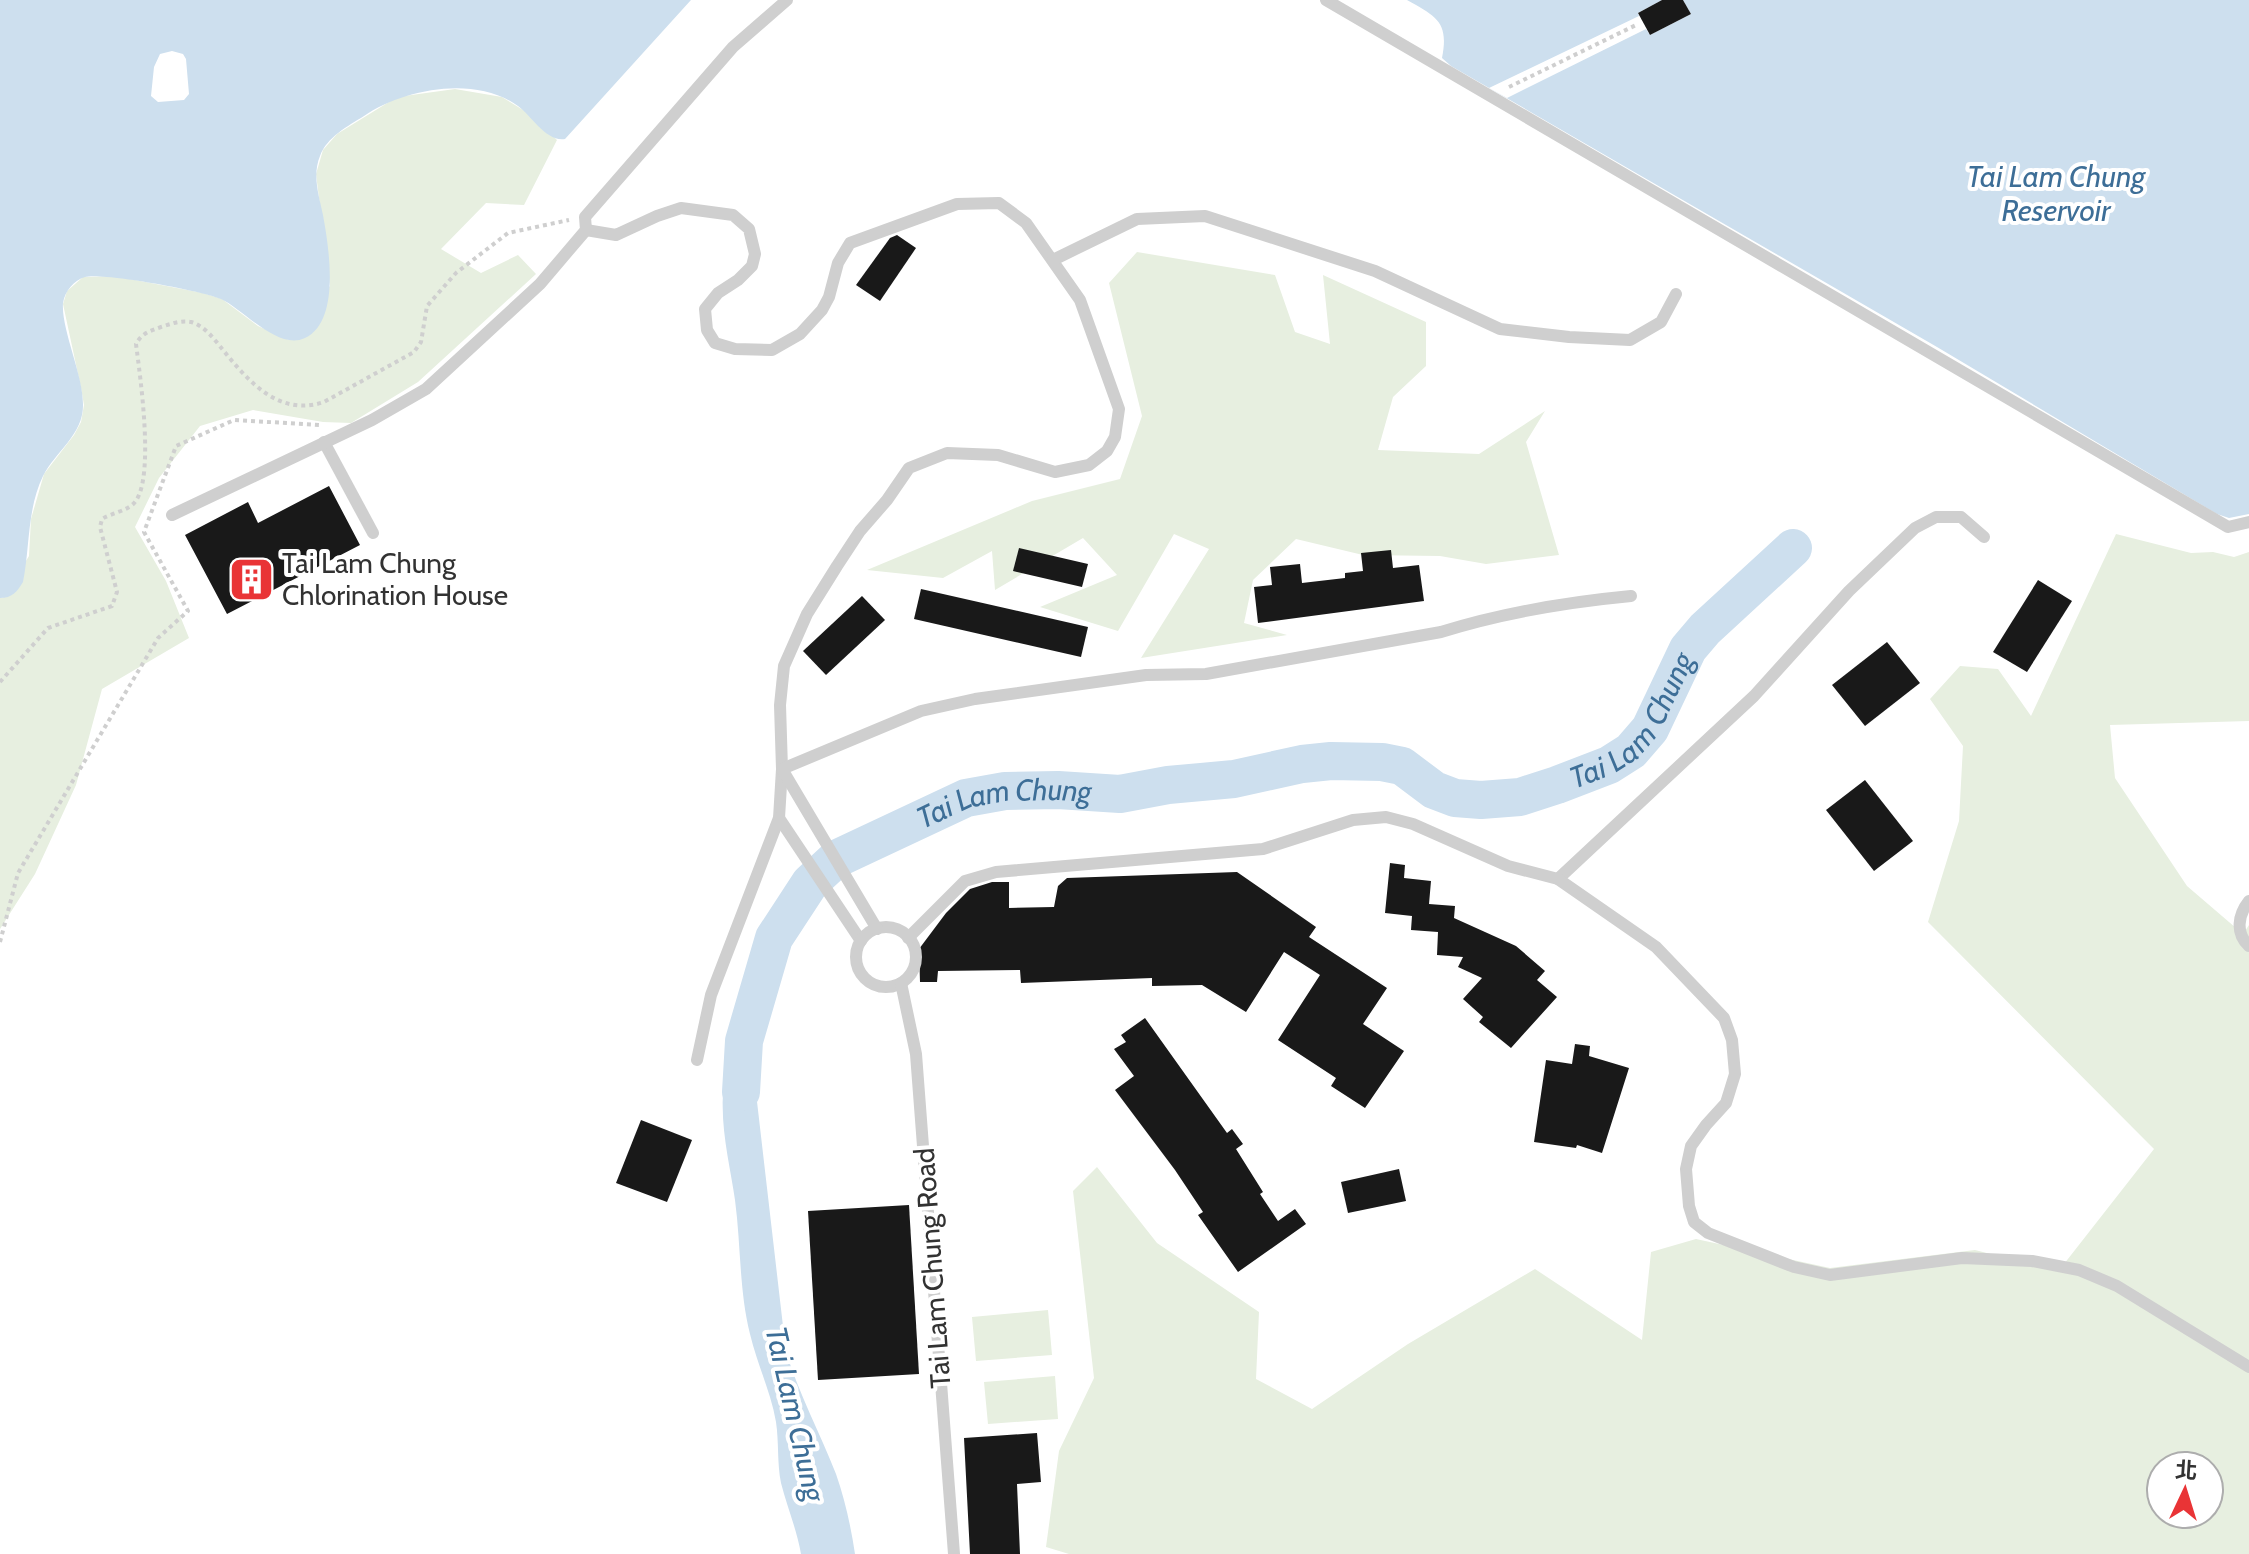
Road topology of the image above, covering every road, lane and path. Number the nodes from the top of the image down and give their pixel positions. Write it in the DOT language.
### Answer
graph roads {
  1 [pos="787,0"];
  2 [pos="1326,0"];
  3 [pos="1636,25"];
  4 [pos="1491,95"];
  5 [pos="585,223"];
  6 [pos="1053,260"];
  7 [pos="1676,294"];
  8 [pos="348,431"];
  9 [pos="324,442"];
  10 [pos="172,515"];
  11 [pos="2249,522"];
  12 [pos="373,533"];
  13 [pos="1984,537"];
  14 [pos="1631,596"];
  15 [pos="0,682"];
  16 [pos="782,769"];
  17 [pos="779,818"];
  18 [pos="1558,879"];
  19 [pos="2249,901"];
  20 [pos="877,929"];
  21 [pos="908,938"];
  22 [pos="861,941"];
  23 [pos="0,942"];
  24 [pos="2249,946"];
  25 [pos="901,983"];
  26 [pos="697,1060"];
  27 [pos="2249,1367"];
  28 [pos="954,1554"];
  1 -- 5 [label="lane"];
  2 -- 4 [label="lane"];
  3 -- 4 [label="path"];
  4 -- 11 [label="lane"];
  5 -- 6 [label="lane"];
  5 -- 8 [label="lane"];
  5 -- 15 [label="path"];
  6 -- 7 [label="lane"];
  6 -- 16 [label="lane"];
  8 -- 9 [label="lane"];
  8 -- 23 [label="path"];
  9 -- 10 [label="lane"];
  9 -- 12 [label="lane"];
  13 -- 18 [label="lane"];
  14 -- 16 [label="lane"];
  16 -- 17 [label="lane"];
  16 -- 20 [label="lane"];
  17 -- 22 [label="lane"];
  17 -- 26 [label="lane"];
  18 -- 21 [label="lane"];
  18 -- 27 [label="lane"];
  19 -- 24 [label="lane"];
  20 -- 21 [label="lane"];
  20 -- 22 [label="lane"];
  21 -- 25 [label="lane"];
  22 -- 25 [label="lane"];
  25 -- 28 [label="lane, Tai Lam Chung Road"];
}
